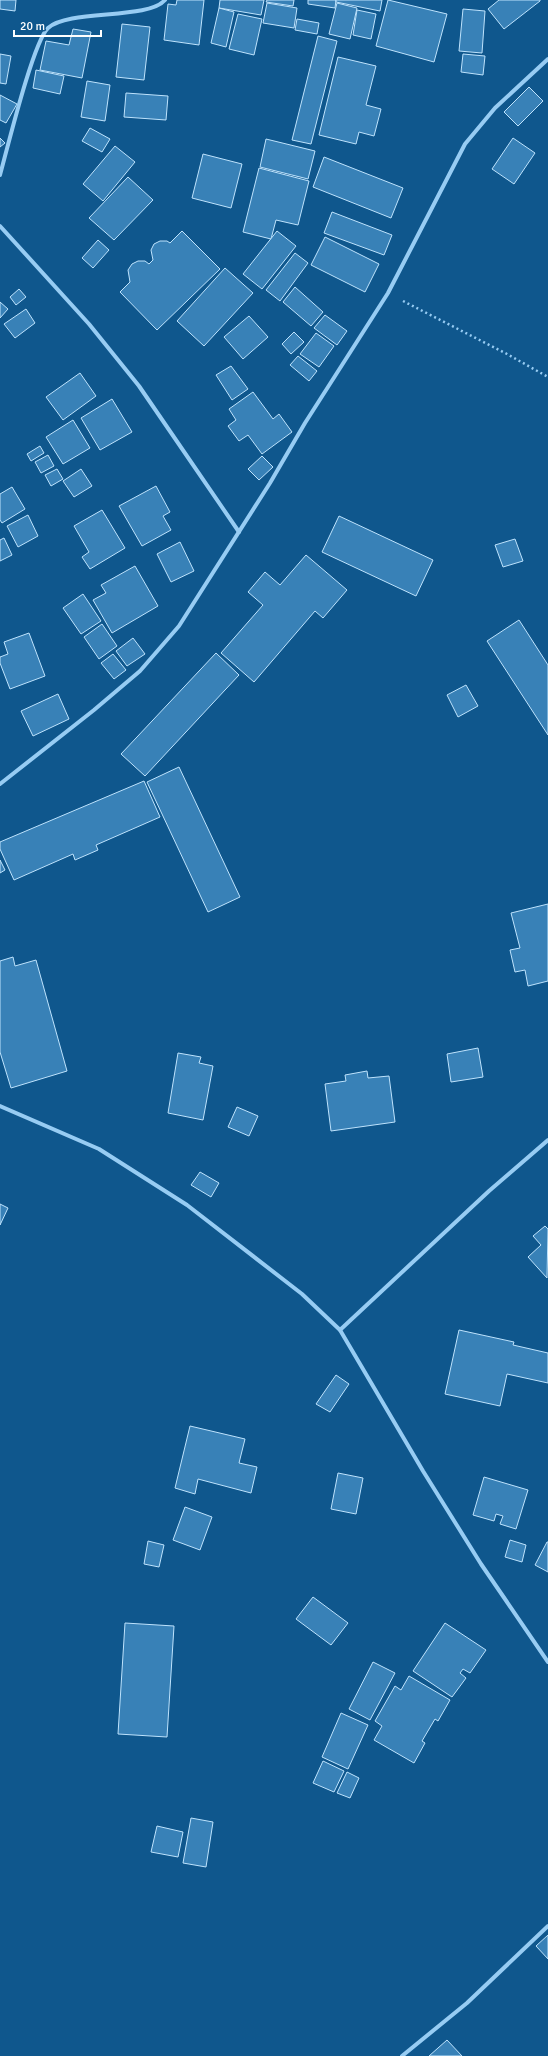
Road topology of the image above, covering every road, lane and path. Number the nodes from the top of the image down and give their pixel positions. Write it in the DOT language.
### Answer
graph roads {
  1 [pos="165,0"];
  2 [pos="548,59"];
  3 [pos="0,175"];
  4 [pos="0,226"];
  5 [pos="388,293"];
  6 [pos="548,377"];
  7 [pos="239,532"];
  8 [pos="0,784"];
  9 [pos="0,1106"];
  10 [pos="548,1140"];
  11 [pos="340,1330"];
  12 [pos="548,1662"];
  13 [pos="548,1926"];
  14 [pos="402,2056"];
  1 -- 3 [label="street"];
  2 -- 5 [label="street"];
  4 -- 7 [label="street"];
  5 -- 6 [label="path"];
  5 -- 7 [label="street"];
  7 -- 8 [label="street"];
  9 -- 11 [label="street"];
  10 -- 11 [label="street"];
  11 -- 12 [label="street"];
  13 -- 14 [label="street"];
}
